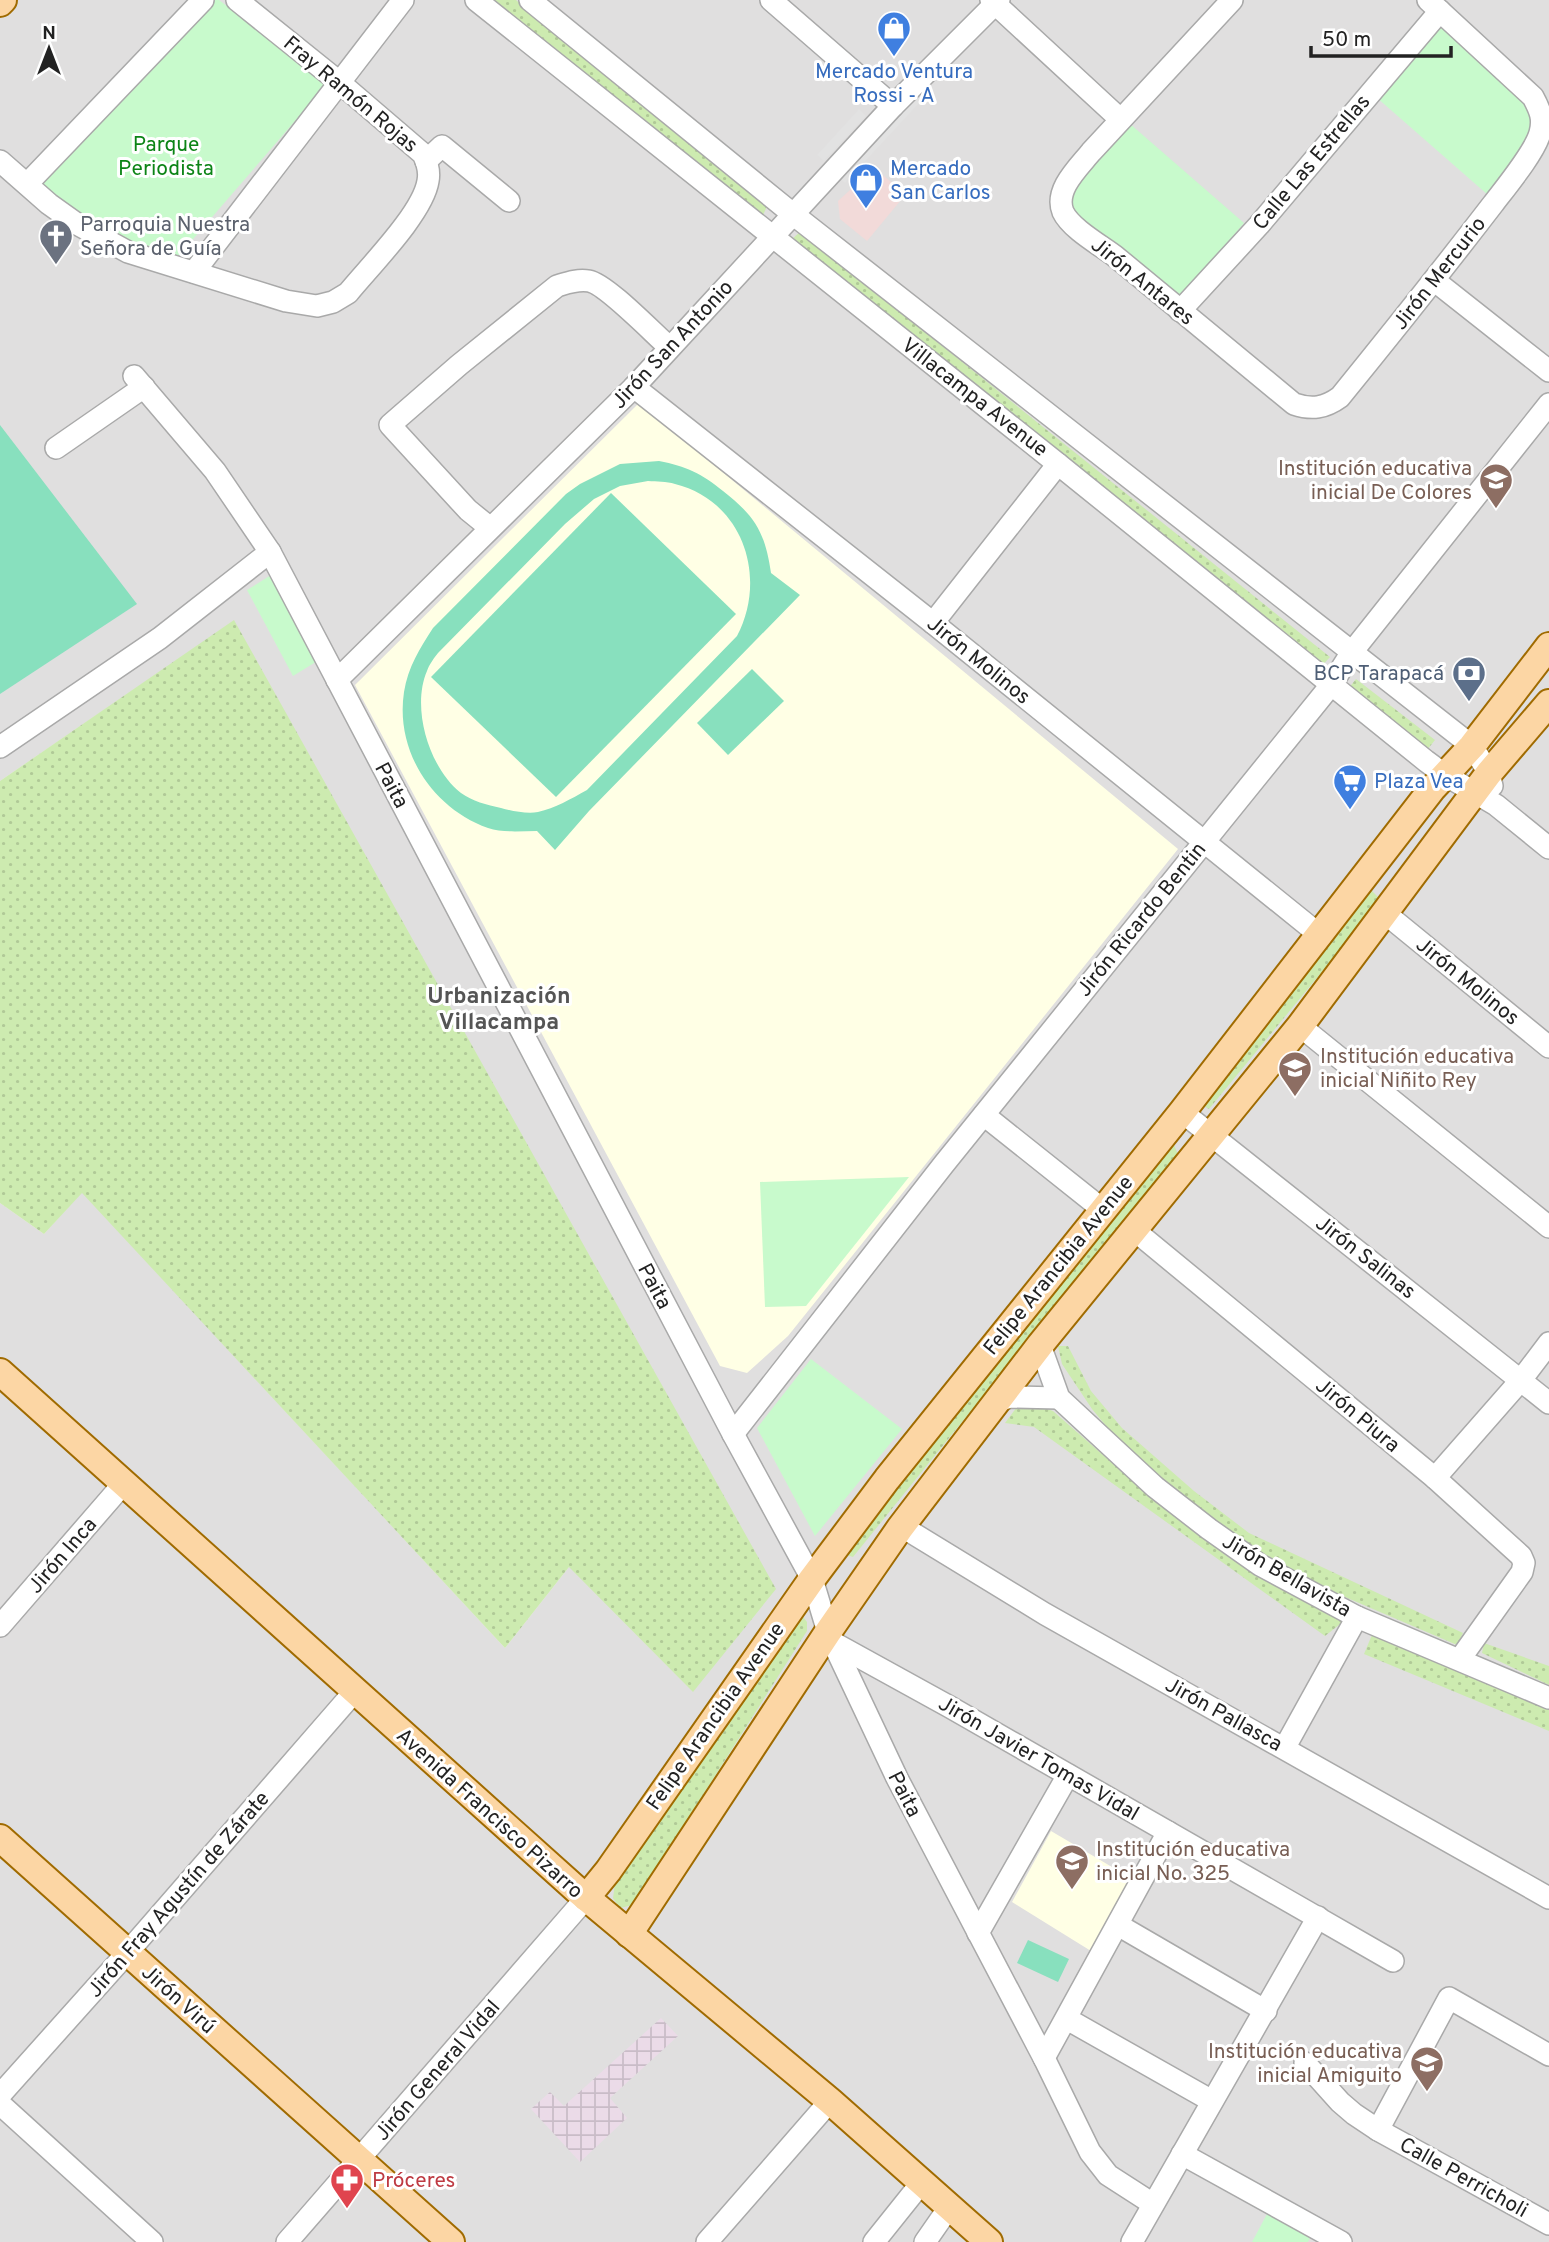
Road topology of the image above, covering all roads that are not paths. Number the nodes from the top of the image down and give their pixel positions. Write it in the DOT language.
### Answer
graph roads {
  1 [pos="203,0"];
  2 [pos="237,0"];
  3 [pos="403,0"];
  4 [pos="477,0"];
  5 [pos="530,0"];
  6 [pos="771,0"];
  7 [pos="1232,0"];
  8 [pos="995,1"];
  9 [pos="1434,5"];
  10 [pos="339,82"];
  11 [pos="893,106"];
  12 [pos="1120,119"];
  13 [pos="0,161"];
  14 [pos="426,161"];
  15 [pos="27,184"];
  16 [pos="509,201"];
  17 [pos="794,215"];
  18 [pos="773,237"];
  19 [pos="194,272"];
  20 [pos="1435,281"];
  21 [pos="1180,311"];
  22 [pos="669,347"];
  23 [pos="1549,371"];
  24 [pos="634,387"];
  25 [pos="1549,404"];
  26 [pos="1318,408"];
  27 [pos="56,448"];
  28 [pos="1058,464"];
  29 [pos="489,527"];
  30 [pos="270,552"];
  31 [pos="933,623"];
  32 [pos="1549,646"];
  33 [pos="1352,652"];
  34 [pos="337,680"];
  35 [pos="1331,685"];
  36 [pos="1549,703"];
  37 [pos="1472,746"];
  38 [pos="0,747"];
  39 [pos="1445,775"];
  40 [pos="1487,790"];
  41 [pos="1204,840"];
  42 [pos="1549,848"];
  43 [pos="1386,914"];
  44 [pos="1321,936"];
  45 [pos="1300,1026"];
  46 [pos="1549,1048"];
  47 [pos="1182,1112"];
  48 [pos="984,1115"];
  49 [pos="1212,1135"];
  50 [pos="1102,1209"];
  51 [pos="1549,1227"];
  52 [pos="1134,1230"];
  53 [pos="1549,1343"];
  54 [pos="1040,1345"];
  55 [pos="0,1372"];
  56 [pos="1521,1380"];
  57 [pos="1059,1398"];
  58 [pos="995,1402"];
  59 [pos="1549,1403"];
  60 [pos="733,1434"];
  61 [pos="1435,1478"];
  62 [pos="124,1483"];
  63 [pos="901,1526"];
  64 [pos="812,1579"];
  65 [pos="1357,1617"];
  66 [pos="0,1626"];
  67 [pos="830,1637"];
  68 [pos="1460,1659"];
  69 [pos="354,1692"];
  70 [pos="1549,1698"];
  71 [pos="1284,1747"];
  72 [pos="1069,1776"];
  73 [pos="1168,1832"];
  74 [pos="0,1838"];
  75 [pos="586,1898"];
  76 [pos="1549,1898"];
  77 [pos="1318,1917"];
  78 [pos="1118,1925"];
  79 [pos="978,1933"];
  80 [pos="629,1934"];
  81 [pos="127,1953"];
  82 [pos="1393,1961"];
  83 [pos="1266,2011"];
  84 [pos="1067,2019"];
  85 [pos="1549,2055"];
  86 [pos="1044,2058"];
  87 [pos="1306,2063"];
  88 [pos="0,2095"];
  89 [pos="830,2101"];
  90 [pos="1212,2101"];
  91 [pos="0,2104"];
  92 [pos="1378,2130"];
  93 [pos="1182,2154"];
  94 [pos="358,2159"];
  95 [pos="922,2182"];
  96 [pos="1153,2204"];
  97 [pos="950,2206"];
  98 [pos="1549,2224"];
  99 [pos="152,2242"];
  100 [pos="286,2242"];
  101 [pos="451,2242"];
  102 [pos="707,2242"];
  103 [pos="874,2242"];
  104 [pos="925,2242"];
  105 [pos="989,2242"];
  106 [pos="1132,2242"];
  107 [pos="1341,2242"];
  1 -- 15 [label="street"];
  2 -- 10 [label="street, Fray Ramón Rojas"];
  3 -- 10 [label="street"];
  4 -- 18 [label="street, Villacampa Avenue"];
  5 -- 17 [label="street, Villacampa Avenue"];
  6 -- 11 [label="street"];
  7 -- 12 [label="street, Jirón Antares"];
  8 -- 11 [label="street, Jirón San Antonio"];
  8 -- 12 [label="street"];
  9 -- 20 [label="street, Jirón Mercurio"];
  9 -- 21 [label="street, Calle Las Estrellas"];
  10 -- 14 [label="street, Fray Ramón Rojas"];
  10 -- 19 [label="street"];
  11 -- 17 [label="street, Jirón San Antonio"];
  12 -- 21 [label="street, Jirón Antares"];
  13 -- 15 [label="street"];
  14 -- 16 [label="street"];
  14 -- 19 [label="street, Fray Ramón Rojas"];
  15 -- 19 [label="street"];
  17 -- 18 [label="street, Jirón San Antonio"];
  17 -- 33 [label="street, Villacampa Avenue"];
  18 -- 22 [label="street, Jirón San Antonio"];
  18 -- 28 [label="street, Villacampa Avenue"];
  20 -- 23 [label="street"];
  20 -- 26 [label="street, Jirón Mercurio"];
  21 -- 26 [label="street, Jirón Antares"];
  22 -- 24 [label="street, Jirón San Antonio"];
  22 -- 29 [label="street"];
  24 -- 29 [label="street, Jirón San Antonio"];
  24 -- 31 [label="street, Jirón Molinos"];
  25 -- 33 [label="street, Jirón Ricardo Bentin"];
  27 -- 30 [label="street, Paita"];
  28 -- 31 [label="street"];
  28 -- 35 [label="street, Villacampa Avenue"];
  29 -- 34 [label="street, Jirón San Antonio"];
  30 -- 34 [label="street, Paita"];
  30 -- 38 [label="street"];
  31 -- 41 [label="street, Jirón Molinos"];
  32 -- 37 [label="main road, Felipe Arancibia Avenue"];
  33 -- 35 [label="street, Jirón Ricardo Bentin"];
  33 -- 37 [label="street, Villacampa Avenue"];
  34 -- 60 [label="street, Paita"];
  35 -- 39 [label="street, Villacampa Avenue"];
  35 -- 41 [label="street, Jirón Ricardo Bentin"];
  36 -- 40 [label="main road, Felipe Arancibia Avenue"];
  37 -- 39 [label="main road, Felipe Arancibia Avenue"];
  37 -- 40 [label="street, Villacampa Avenue"];
  39 -- 40 [label="street, Villacampa Avenue"];
  39 -- 44 [label="main road, Felipe Arancibia Avenue"];
  40 -- 42 [label="street"];
  40 -- 43 [label="main road, Felipe Arancibia Avenue"];
  41 -- 44 [label="street, Jirón Molinos"];
  41 -- 48 [label="street, Jirón Ricardo Bentin"];
  43 -- 45 [label="main road, Felipe Arancibia Avenue"];
  43 -- 46 [label="street, Jirón Molinos"];
  44 -- 47 [label="main road, Felipe Arancibia Avenue"];
  45 -- 49 [label="main road, Felipe Arancibia Avenue"];
  45 -- 51 [label="street"];
  47 -- 49 [label="street, Jirón Salinas"];
  47 -- 50 [label="main road, Felipe Arancibia Avenue"];
  48 -- 50 [label="street"];
  48 -- 60 [label="street, Jirón Ricardo Bentin"];
  49 -- 52 [label="main road, Felipe Arancibia Avenue"];
  49 -- 56 [label="street, Jirón Salinas"];
  50 -- 64 [label="main road, Felipe Arancibia Avenue"];
  52 -- 54 [label="main road, Felipe Arancibia Avenue"];
  52 -- 61 [label="street, Jirón Piura"];
  53 -- 56 [label="street"];
  54 -- 57 [label="street, Jirón Bellavista"];
  54 -- 58 [label="main road, Felipe Arancibia Avenue"];
  55 -- 62 [label="main road, Avenida Francisco Pizarro"];
  56 -- 59 [label="street, Jirón Salinas"];
  56 -- 61 [label="street"];
  57 -- 58 [label="street"];
  57 -- 65 [label="street, Jirón Bellavista"];
  58 -- 63 [label="main road, Felipe Arancibia Avenue"];
  60 -- 64 [label="street, Paita"];
  61 -- 68 [label="street, Jirón Piura"];
  62 -- 66 [label="street, Jirón Inca"];
  62 -- 69 [label="main road, Avenida Francisco Pizarro"];
  63 -- 67 [label="main road, Felipe Arancibia Avenue"];
  63 -- 71 [label="street, Jirón Pallasca"];
  64 -- 67 [label="street, Paita"];
  64 -- 75 [label="main road, Felipe Arancibia Avenue"];
  65 -- 68 [label="street, Jirón Bellavista"];
  65 -- 71 [label="street"];
  67 -- 72 [label="street, Jirón Javier Tomas Vidal"];
  67 -- 79 [label="street, Paita"];
  67 -- 80 [label="main road, Felipe Arancibia Avenue"];
  68 -- 70 [label="street, Jirón Bellavista"];
  69 -- 75 [label="main road, Avenida Francisco Pizarro"];
  69 -- 81 [label="street, Jirón Fray Agustín de Zárate"];
  71 -- 76 [label="street, Jirón Pallasca"];
  72 -- 73 [label="street, Jirón Javier Tomas Vidal"];
  72 -- 79 [label="street"];
  73 -- 77 [label="street, Jirón Javier Tomas Vidal"];
  73 -- 78 [label="street"];
  74 -- 81 [label="main road, Jirón Virú"];
  75 -- 80 [label="main road, Avenida Francisco Pizarro"];
  75 -- 94 [label="street, Jirón General Vidal"];
  77 -- 82 [label="street, Jirón Javier Tomas Vidal"];
  77 -- 83 [label="street"];
  78 -- 83 [label="street"];
  78 -- 84 [label="street"];
  79 -- 86 [label="street, Paita"];
  80 -- 89 [label="main road, Avenida Francisco Pizarro"];
  81 -- 88 [label="street, Jirón Fray Agustín de Zárate"];
  81 -- 94 [label="main road, Jirón Virú"];
  83 -- 90 [label="street"];
  84 -- 86 [label="street"];
  84 -- 90 [label="street"];
  85 -- 92 [label="street"];
  86 -- 96 [label="street, Paita"];
  87 -- 92 [label="street, Calle Perricholi"];
  89 -- 95 [label="main road, Avenida Francisco Pizarro"];
  89 -- 102 [label="street"];
  90 -- 93 [label="street"];
  91 -- 99 [label="street"];
  92 -- 98 [label="street, Calle Perricholi"];
  93 -- 96 [label="street"];
  93 -- 107 [label="street"];
  94 -- 100 [label="street, Jirón General Vidal"];
  94 -- 101 [label="main road, Jirón Virú"];
  95 -- 97 [label="main road, Avenida Francisco Pizarro"];
  95 -- 103 [label="street"];
  96 -- 106 [label="street"];
  97 -- 104 [label="street"];
  97 -- 105 [label="main road, Avenida Francisco Pizarro"];
}
